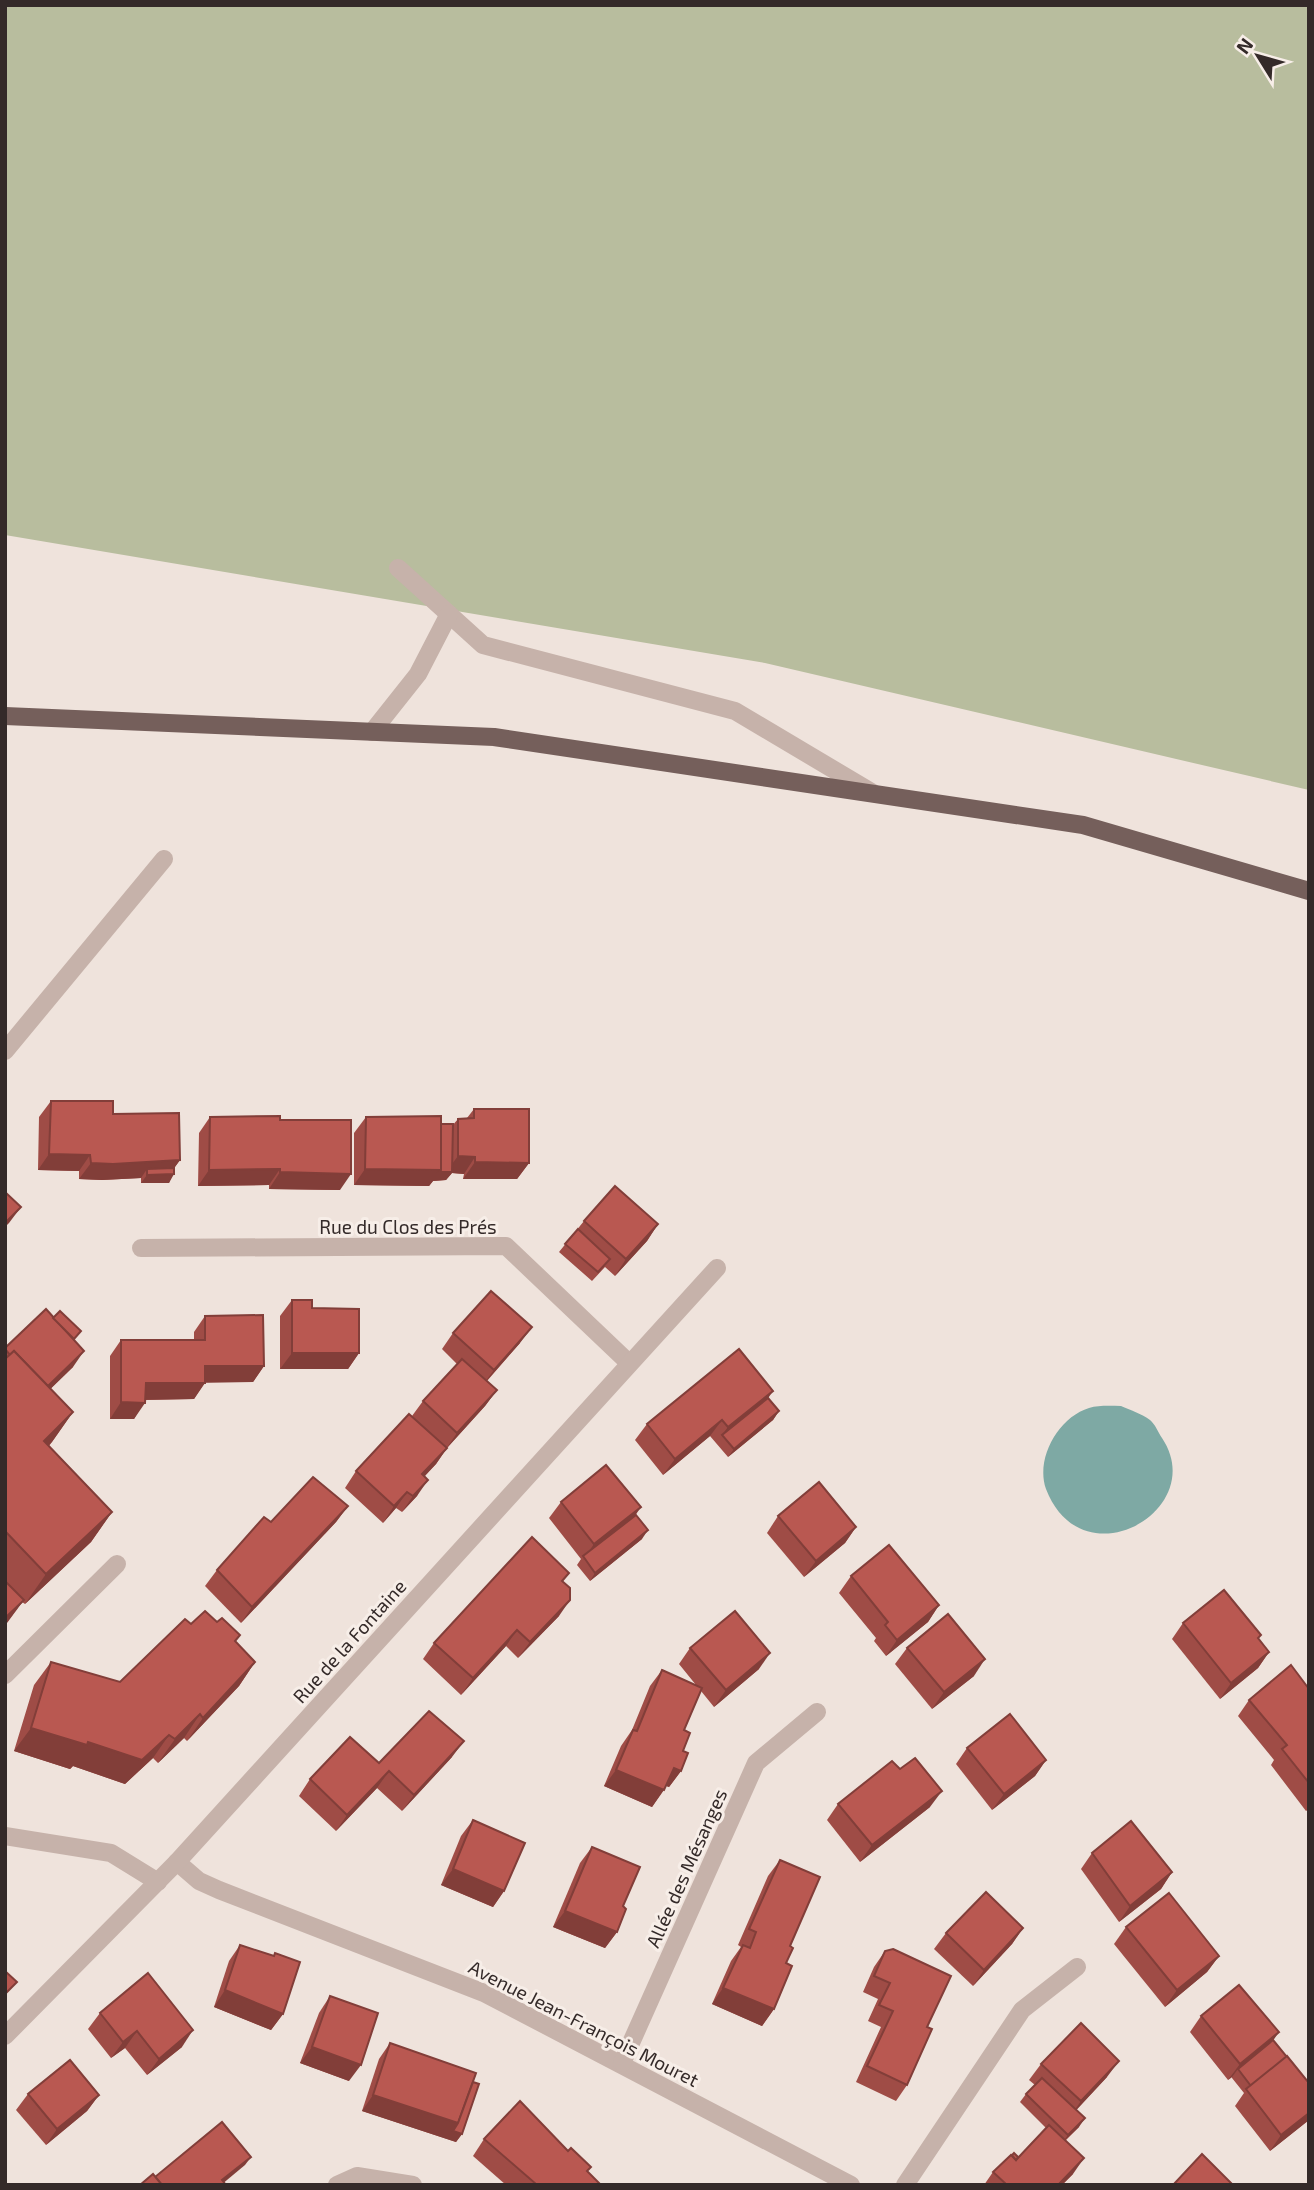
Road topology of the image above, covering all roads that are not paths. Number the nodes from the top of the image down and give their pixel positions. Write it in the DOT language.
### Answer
graph roads {
  1 [pos="398,568"];
  2 [pos="449,614"];
  3 [pos="5,716"];
  4 [pos="372,732"];
  5 [pos="873,793"];
  6 [pos="164,859"];
  7 [pos="1309,891"];
  8 [pos="5,1051"];
  9 [pos="141,1248"];
  10 [pos="717,1268"];
  11 [pos="629,1363"];
  12 [pos="117,1564"];
  13 [pos="5,1675"];
  14 [pos="817,1712"];
  15 [pos="5,1836"];
  16 [pos="177,1862"];
  17 [pos="158,1882"];
  18 [pos="1077,1967"];
  19 [pos="5,2036"];
  20 [pos="622,2063"];
  21 [pos="337,2185"];
  22 [pos="412,2185"];
  23 [pos="851,2185"];
  24 [pos="905,2185"];
  1 -- 2 [label="street"];
  2 -- 4 [label="street"];
  2 -- 5 [label="street"];
  3 -- 4 [label="main road"];
  4 -- 5 [label="main road"];
  5 -- 7 [label="main road"];
  6 -- 8 [label="street"];
  9 -- 11 [label="street, Rue du Clos des Prés"];
  10 -- 11 [label="street, Rue de la Fontaine"];
  11 -- 16 [label="street, Rue de la Fontaine"];
  12 -- 13 [label="street"];
  14 -- 20 [label="street, Allée des Mésanges"];
  15 -- 17 [label="street"];
  16 -- 17 [label="street, Rue de la Fontaine"];
  16 -- 20 [label="street, Avenue Jean-François Mouret"];
  17 -- 19 [label="street, Rue de la Fontaine"];
  18 -- 24 [label="street"];
  20 -- 23 [label="street, Avenue Jean-François Mouret"];
  21 -- 22 [label="street"];
}
